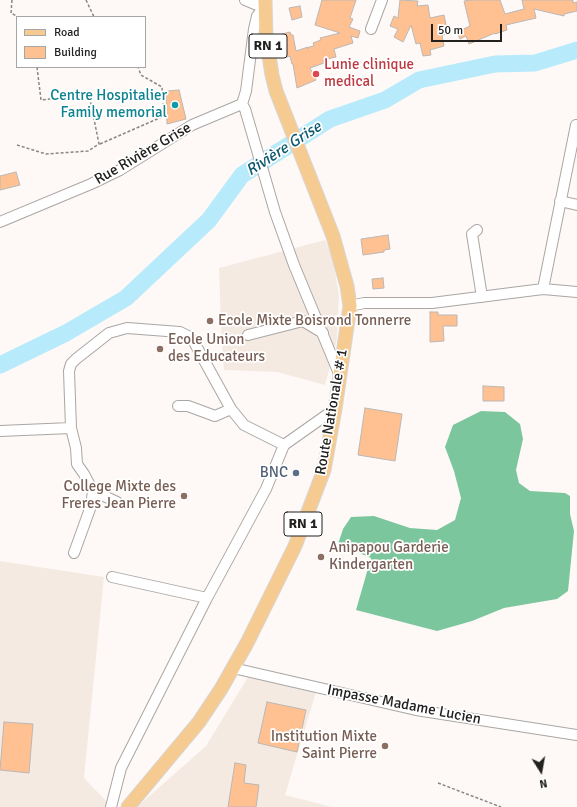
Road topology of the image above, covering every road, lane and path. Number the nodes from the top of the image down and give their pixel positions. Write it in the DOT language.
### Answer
graph roads {
  1 [pos="12,0"];
  2 [pos="86,0"];
  3 [pos="245,0"];
  4 [pos="382,0"];
  5 [pos="264,4"];
  6 [pos="16,16"];
  7 [pos="94,16"];
  8 [pos="371,28"];
  9 [pos="37,68"];
  10 [pos="138,68"];
  11 [pos="244,106"];
  12 [pos="576,125"];
  13 [pos="99,144"];
  14 [pos="17,145"];
  15 [pos="560,201"];
  16 [pos="577,205"];
  17 [pos="0,222"];
  18 [pos="477,230"];
  19 [pos="543,289"];
  20 [pos="577,292"];
  21 [pos="482,297"];
  22 [pos="350,306"];
  23 [pos="323,333"];
  24 [pos="248,335"];
  25 [pos="340,377"];
  26 [pos="178,406"];
  27 [pos="231,409"];
  28 [pos="335,410"];
  29 [pos="70,428"];
  30 [pos="0,431"];
  31 [pos="284,445"];
  32 [pos="93,491"];
  33 [pos="117,502"];
  34 [pos="74,554"];
  35 [pos="112,577"];
  36 [pos="207,598"];
  37 [pos="233,668"];
  38 [pos="577,735"];
  39 [pos="438,783"];
  40 [pos="111,807"];
  41 [pos="128,807"];
  42 [pos="502,807"];
  1 -- 6 [label="path"];
  2 -- 7 [label="path"];
  3 -- 5 [label="street"];
  4 -- 8 [label="street"];
  5 -- 11 [label="street"];
  5 -- 22 [label="main road, Route Nationale # 1 / RN 1"];
  9 -- 13 [label="path"];
  10 -- 13 [label="path"];
  11 -- 17 [label="street, Rue Rivière Grise"];
  11 -- 23 [label="street"];
  12 -- 15 [label="street"];
  13 -- 14 [label="path"];
  15 -- 16 [label="street"];
  15 -- 19 [label="street"];
  18 -- 21 [label="street"];
  19 -- 20 [label="street"];
  19 -- 21 [label="street"];
  21 -- 22 [label="street"];
  22 -- 25 [label="main road, Route Nationale # 1 / RN 1"];
  23 -- 24 [label="street"];
  23 -- 25 [label="street"];
  25 -- 28 [label="main road, Route Nationale # 1 / RN 1"];
  26 -- 27 [label="street"];
  27 -- 29 [label="street"];
  27 -- 31 [label="street"];
  28 -- 31 [label="street"];
  28 -- 37 [label="main road, Route Nationale # 1 / RN 1"];
  29 -- 30 [label="street"];
  29 -- 32 [label="street"];
  31 -- 36 [label="street"];
  32 -- 33 [label="street"];
  32 -- 34 [label="street"];
  35 -- 36 [label="street"];
  36 -- 40 [label="street"];
  37 -- 38 [label="street, Impasse Madame Lucien"];
  37 -- 41 [label="main road, Route Nationale # 1 / RN 1"];
  39 -- 42 [label="path"];
}
